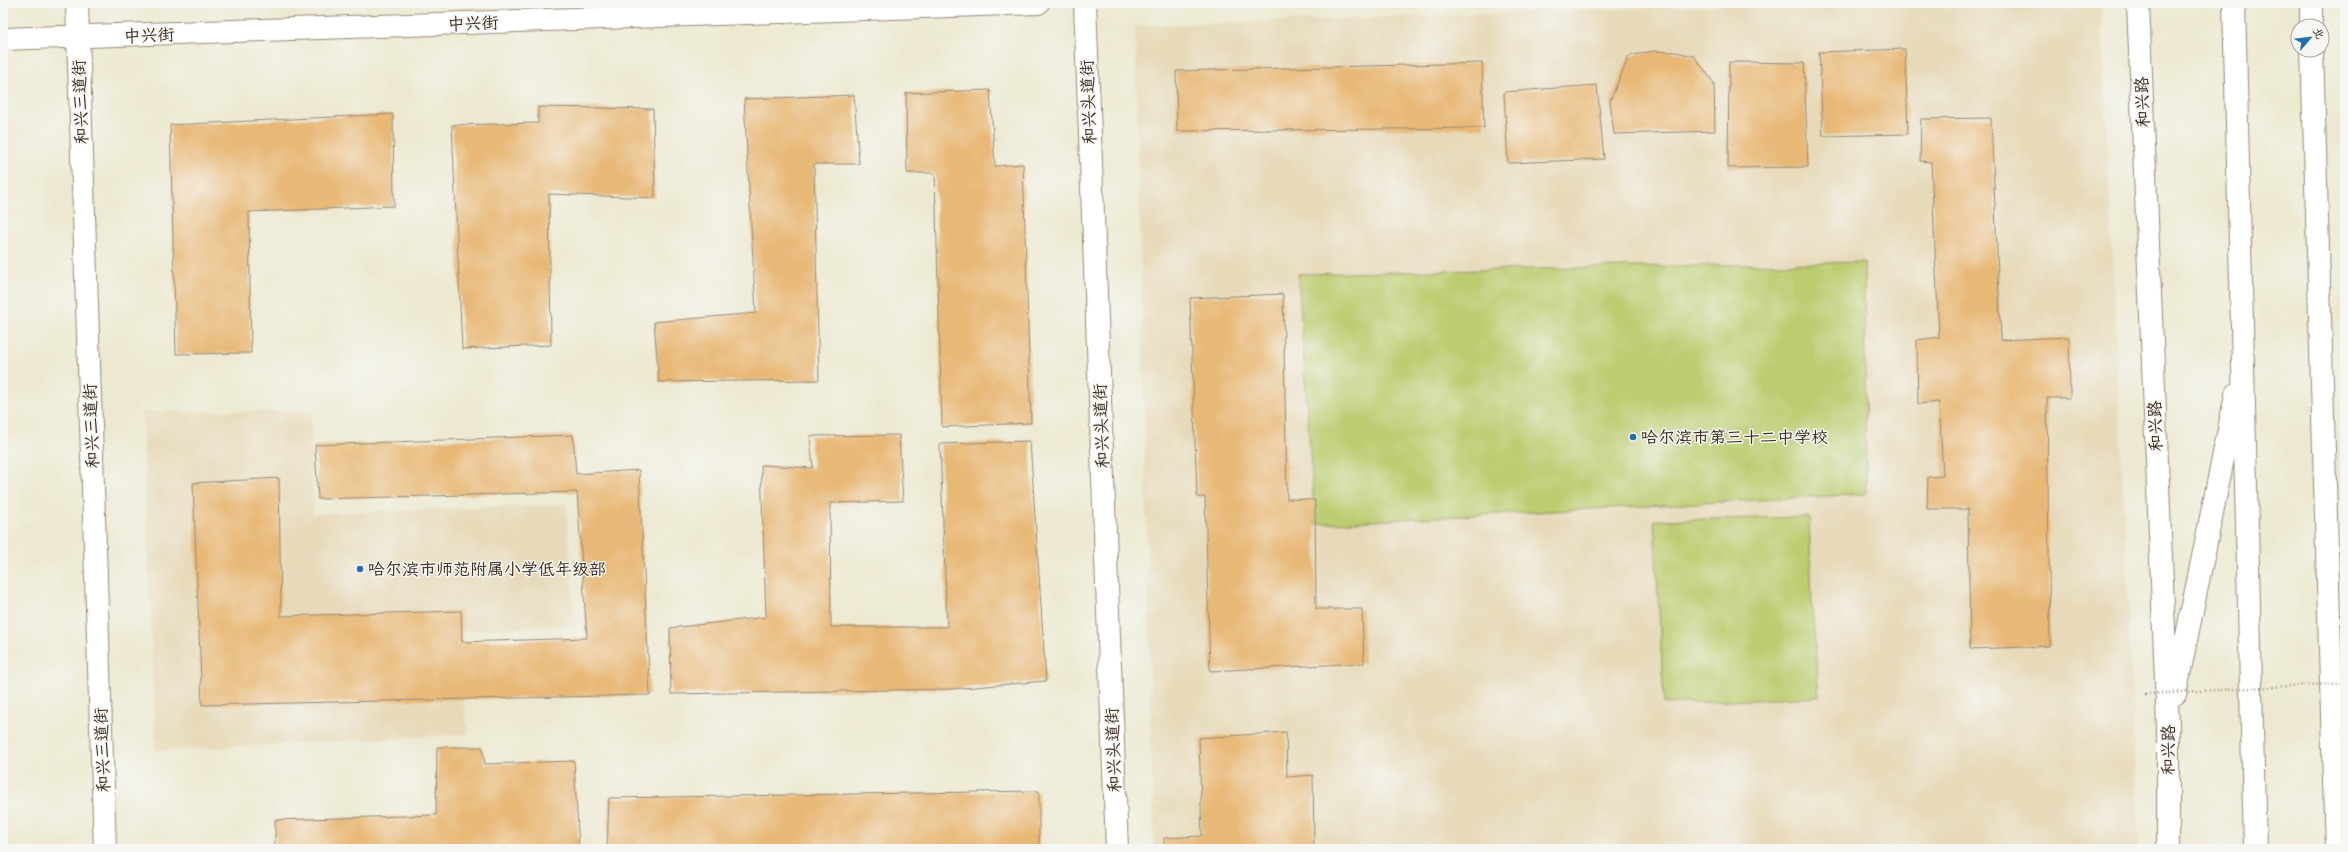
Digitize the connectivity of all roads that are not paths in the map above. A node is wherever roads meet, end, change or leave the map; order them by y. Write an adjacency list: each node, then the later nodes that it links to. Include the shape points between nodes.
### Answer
1 (77, 3): 8 (main road, 和兴三道街)
2 (1038, 3): 8 (main road, 中兴街)
3 (1085, 3): 14 (main road, 和兴头道街)
4 (2138, 3): 12 (main road, 和兴路)
5 (2234, 3): 11 (main road)
6 (2311, 3): 7 (main road)
7 (2311, 18)
8 (78, 37): 9 (main road, 中兴街); 13 (main road, 和兴三道街)
9 (3, 39)
10 (2312, 58): 17 (main road)
11 (2244, 356): 12 (main road); 16 (main road)
12 (2168, 727): 15 (main road, 和兴路)
13 (105, 849)
14 (1117, 849)
15 (2168, 849)
16 (2255, 849)
17 (2336, 849)

